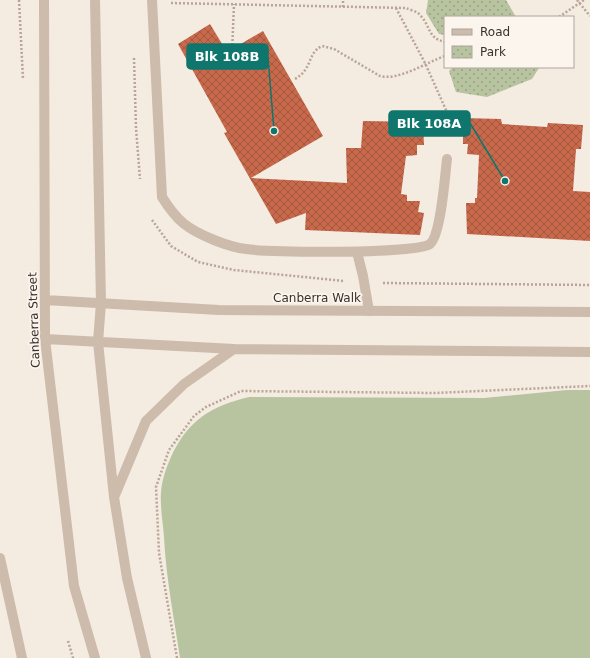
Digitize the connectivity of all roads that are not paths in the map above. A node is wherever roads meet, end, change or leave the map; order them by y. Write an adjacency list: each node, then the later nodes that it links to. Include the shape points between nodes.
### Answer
1 (44, 0): 6 (street, Canberra Street)
2 (95, 0): 7 (street)
3 (152, 1): 5 (street, via 162,197 174,217 193,231 215,241 246,249)
4 (447, 159): 5 (street, via 437,230 430,244 418,249)
5 (357, 252): 8 (street)
6 (45, 300): 7 (street, Canberra Walk); 10 (street, Canberra Street)
7 (101, 303): 8 (street, Canberra Walk, via 218,310); 11 (street)
8 (369, 311): 9 (street, Canberra Walk)
9 (590, 312)
10 (45, 339): 11 (street); 17 (street, Canberra Street, via 74,586)
11 (98, 342): 12 (street); 14 (street)
12 (234, 349): 13 (street); 14 (street, via 184,384 146,422)
13 (590, 352)
14 (114, 497): 18 (street, via 127,578)
15 (0, 558): 16 (street)
16 (22, 658)
17 (94, 658)
18 (146, 658)

